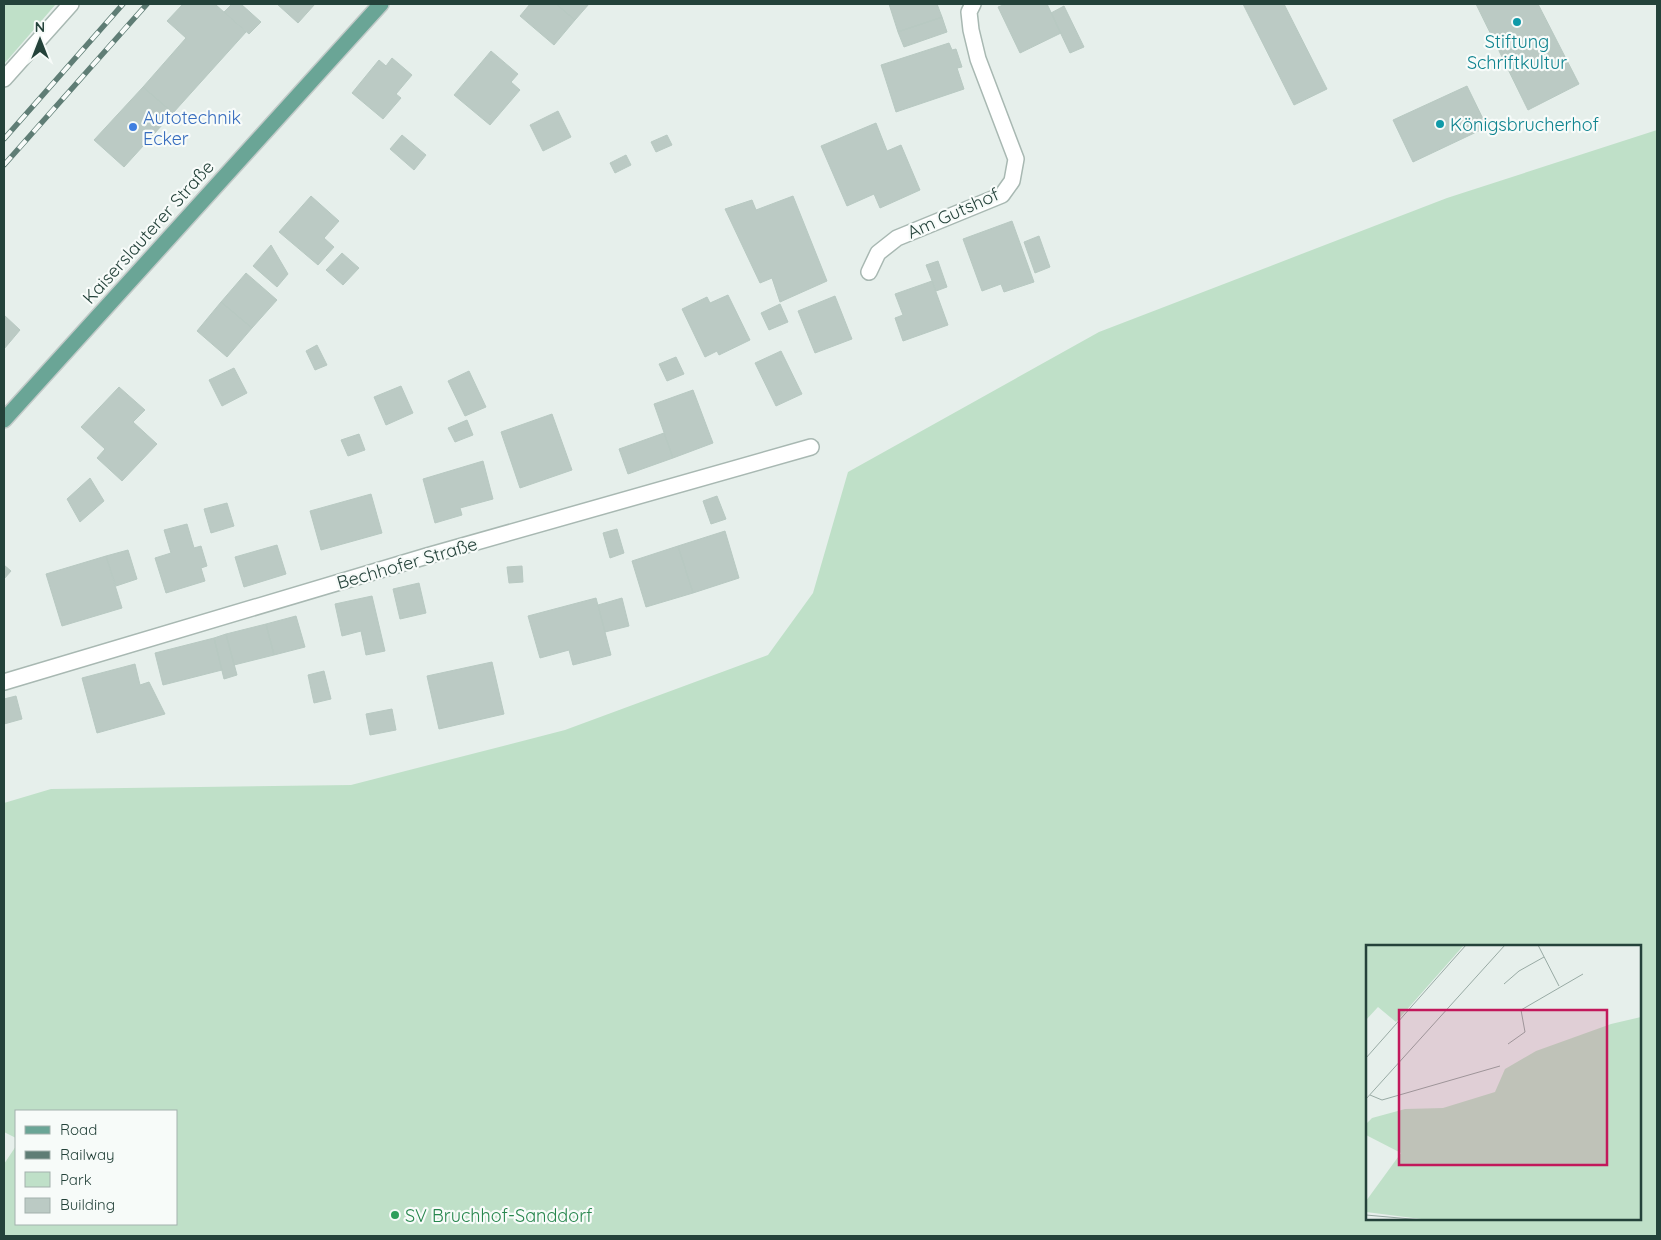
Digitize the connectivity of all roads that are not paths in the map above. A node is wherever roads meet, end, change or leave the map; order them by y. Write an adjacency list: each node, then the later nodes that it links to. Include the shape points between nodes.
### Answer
1 (71, 4): 4 (street)
2 (381, 4): 6 (main road, Kaiserslauterer Straße)
3 (973, 4): 5 (street, Am Gutshof, via 969,12 978,59 1016,159 1012,181 1002,195 897,238 878,252)
4 (4, 79)
5 (870, 272)
6 (4, 420)
7 (811, 447): 8 (street, Bechhofer Straße, via 427,556)
8 (4, 682)

